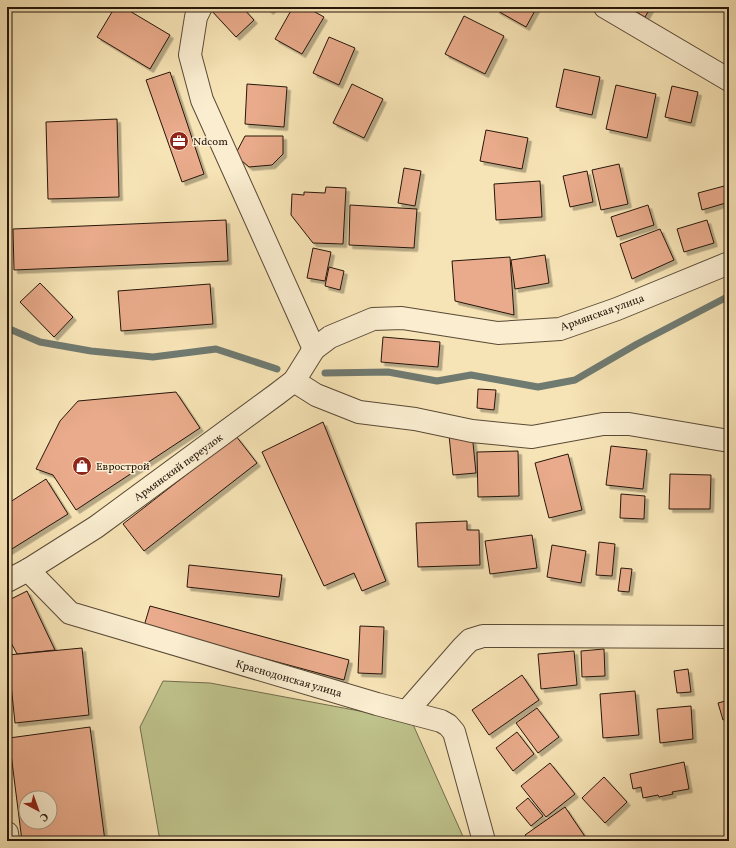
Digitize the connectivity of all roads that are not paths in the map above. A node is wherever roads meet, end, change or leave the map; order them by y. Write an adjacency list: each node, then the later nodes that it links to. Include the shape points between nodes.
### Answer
1 (201, 7): 5 (street, via 196,17 190,55 202,100)
2 (605, 7): 3 (street)
3 (729, 80)
4 (729, 263): 5 (street, Армянская улица, via 617,309 560,329 498,333 402,318 373,319)
5 (322, 343): 6 (street, Армянский переулок)
6 (294, 381): 7 (street, via 316,395 360,412 472,431 532,437 603,424 628,424); 8 (street, Армянский переулок, via 96,527)
7 (729, 441)
8 (28, 570): 9 (street, Армянский переулок); 11 (street, Краснодонская улица, via 70,613)
9 (7, 581)
10 (729, 637): 11 (street, via 483,636 470,640)
11 (407, 711): 14 (street, Краснодонская улица, via 441,721 454,732)
12 (7, 832): 13 (street)
13 (8, 841)
14 (484, 841)

